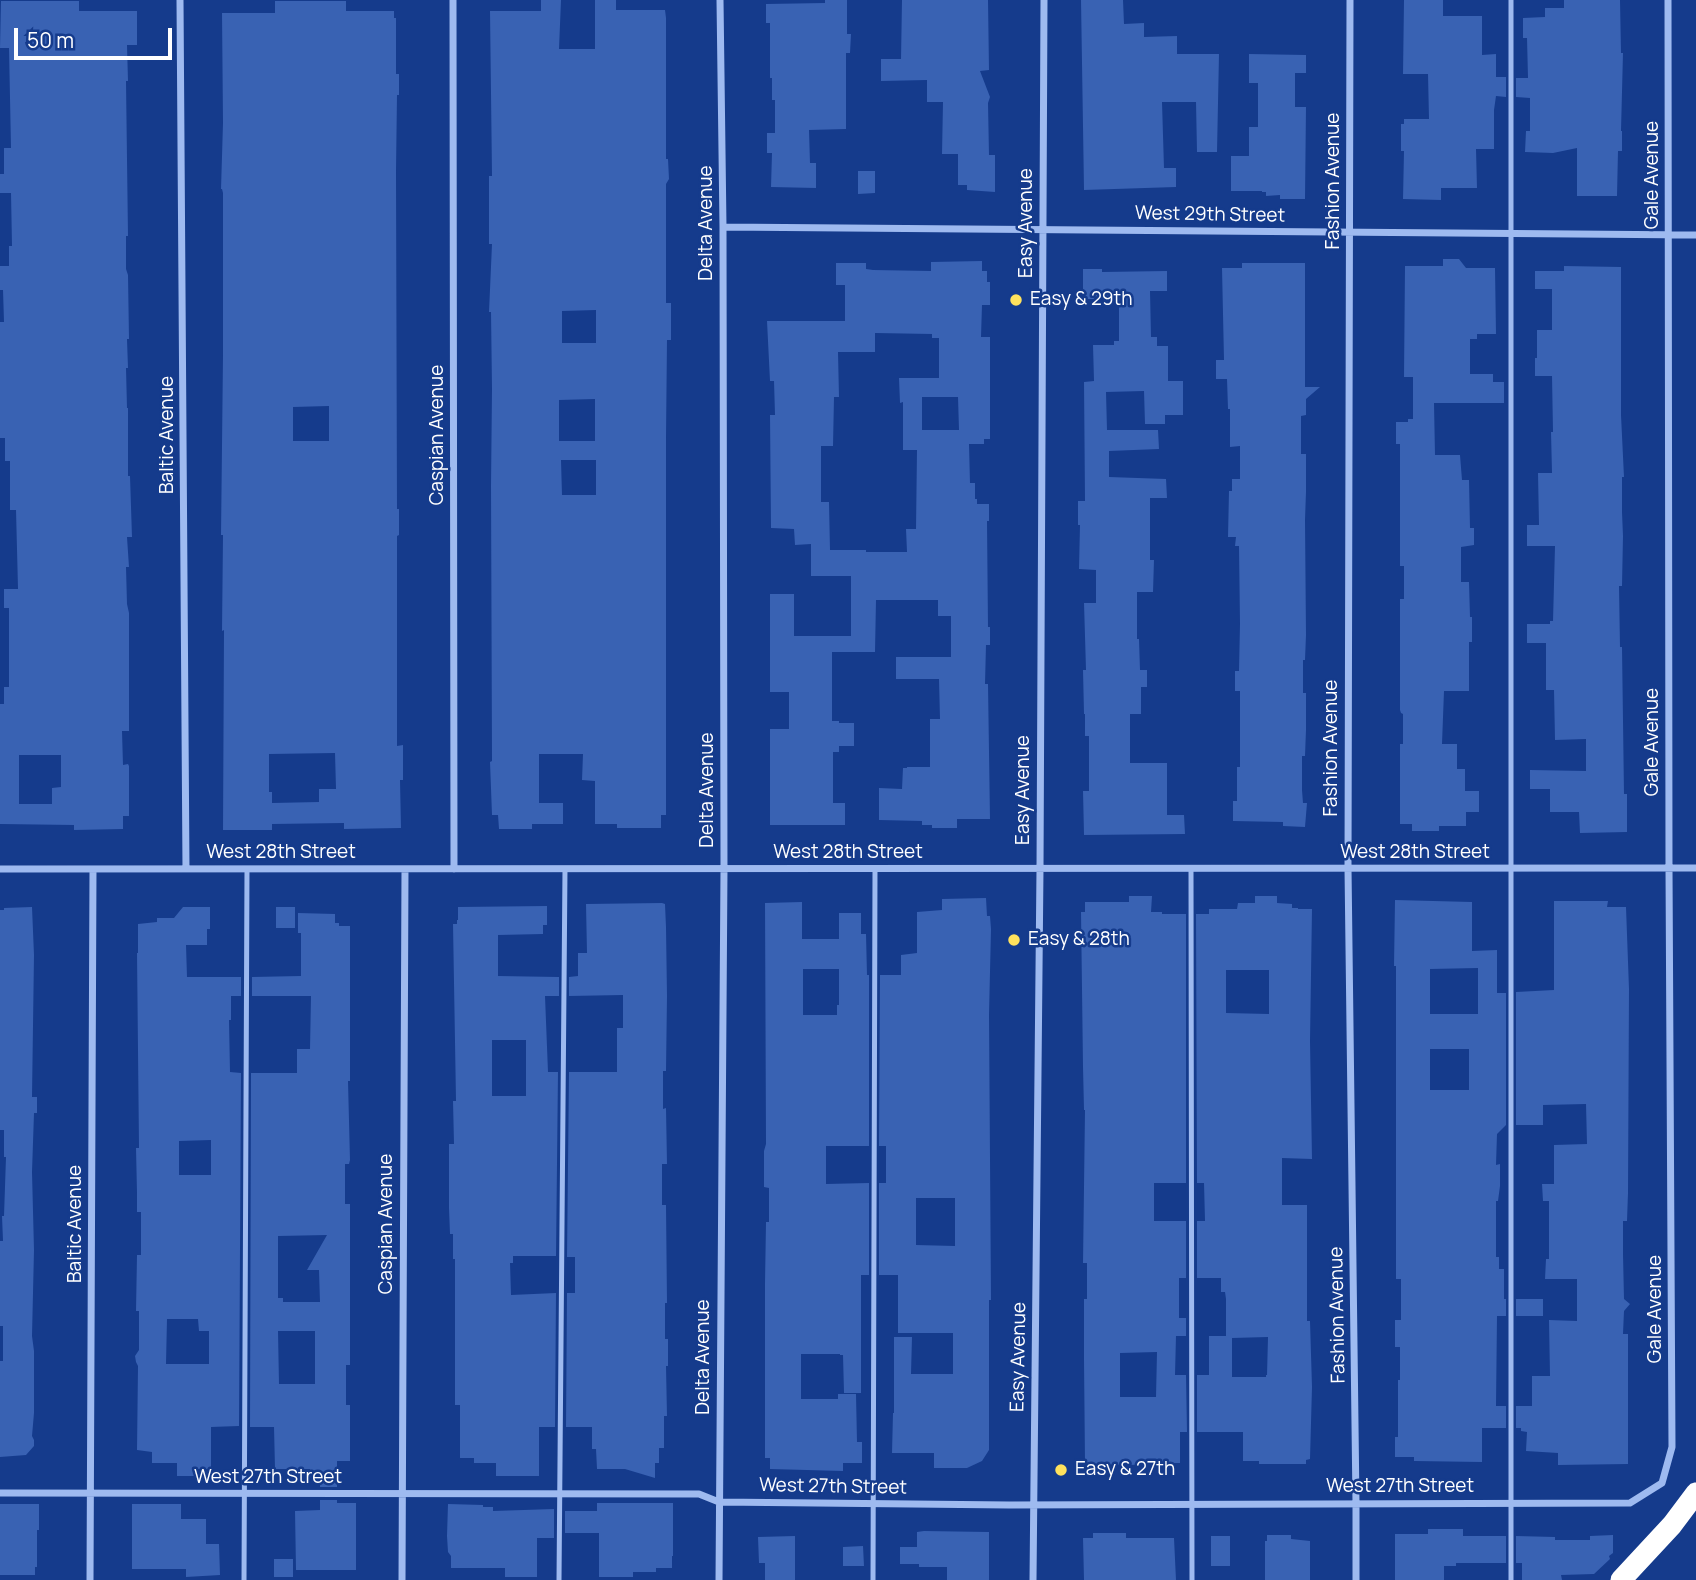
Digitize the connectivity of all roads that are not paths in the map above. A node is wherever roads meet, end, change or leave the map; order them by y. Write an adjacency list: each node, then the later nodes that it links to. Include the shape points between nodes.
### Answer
1 (180, 0): 20 (street, Baltic Avenue)
2 (453, 0): 23 (street, Caspian Avenue)
3 (720, 0): 8 (street, Delta Avenue)
4 (1044, 0): 9 (street, Easy Avenue)
5 (1350, 0): 10 (street, Fashion Avenue)
6 (1511, 0): 11 (lane)
7 (1668, 0): 12 (street, Gale Avenue)
8 (723, 227): 9 (street, West 29th Street); 25 (street, Delta Avenue)
9 (1043, 229): 10 (street, West 29th Street); 27 (street, Easy Avenue)
10 (1349, 232): 11 (street, West 29th Street); 14 (street, Fashion Avenue)
11 (1511, 233): 12 (street, West 29th Street); 15 (lane)
12 (1669, 234): 13 (street, West 29th Street); 16 (street, Gale Avenue)
13 (1696, 234)
14 (1348, 868): 15 (street, West 28th Street); 28 (street, West 28th Street); 38 (street, Fashion Avenue)
15 (1511, 868): 16 (street, West 28th Street); 37 (lane)
16 (1669, 868): 17 (street, West 28th Street); 29 (street, Gale Avenue, via 1672,1447)
17 (1696, 868)
18 (0, 869): 19 (street, West 28th Street)
19 (93, 869): 20 (street, West 28th Street); 31 (street, Baltic Avenue)
20 (186, 869): 21 (street, West 28th Street)
21 (247, 869): 22 (street, West 28th Street); 32 (lane)
22 (405, 869): 23 (street, West 28th Street); 35 (street, Caspian Avenue)
23 (454, 869): 24 (street, West 28th Street)
24 (565, 869): 25 (street, West 28th Street); 33 (lane)
25 (724, 869): 26 (street, West 28th Street); 36 (street, Delta Avenue)
26 (875, 869): 27 (street, West 28th Street); 39 (lane)
27 (1040, 869): 28 (street, West 28th Street); 41 (street, Easy Avenue)
28 (1191, 869): 40 (lane)
29 (1662, 1483): 37 (street, West 27th Street, via 1630,1503)
30 (0, 1493): 31 (street, West 27th Street)
31 (91, 1493): 32 (street, West 27th Street); 42 (street, Baltic Avenue)
32 (244, 1493): 35 (street, West 27th Street); 43 (lane)
33 (560, 1493): 35 (street, West 27th Street); 36 (street, West 27th Street, via 699,1494); 45 (lane)
34 (1696, 1493): 52 (highway)
35 (401, 1494): 44 (street, Caspian Avenue)
36 (719, 1502): 39 (street, West 27th Street); 46 (street, Delta Avenue)
37 (1511, 1502): 38 (street, West 27th Street); 51 (lane)
38 (1356, 1503): 40 (street, West 27th Street); 50 (street, Fashion Avenue)
39 (874, 1504): 41 (street, West 27th Street); 47 (lane)
40 (1192, 1504): 41 (street, West 27th Street); 49 (lane)
41 (1033, 1505): 48 (street, Easy Avenue)
42 (90, 1580)
43 (244, 1580)
44 (401, 1580)
45 (559, 1580)
46 (719, 1580)
47 (873, 1580)
48 (1033, 1580)
49 (1192, 1580)
50 (1356, 1580)
51 (1511, 1580)
52 (1620, 1580)

